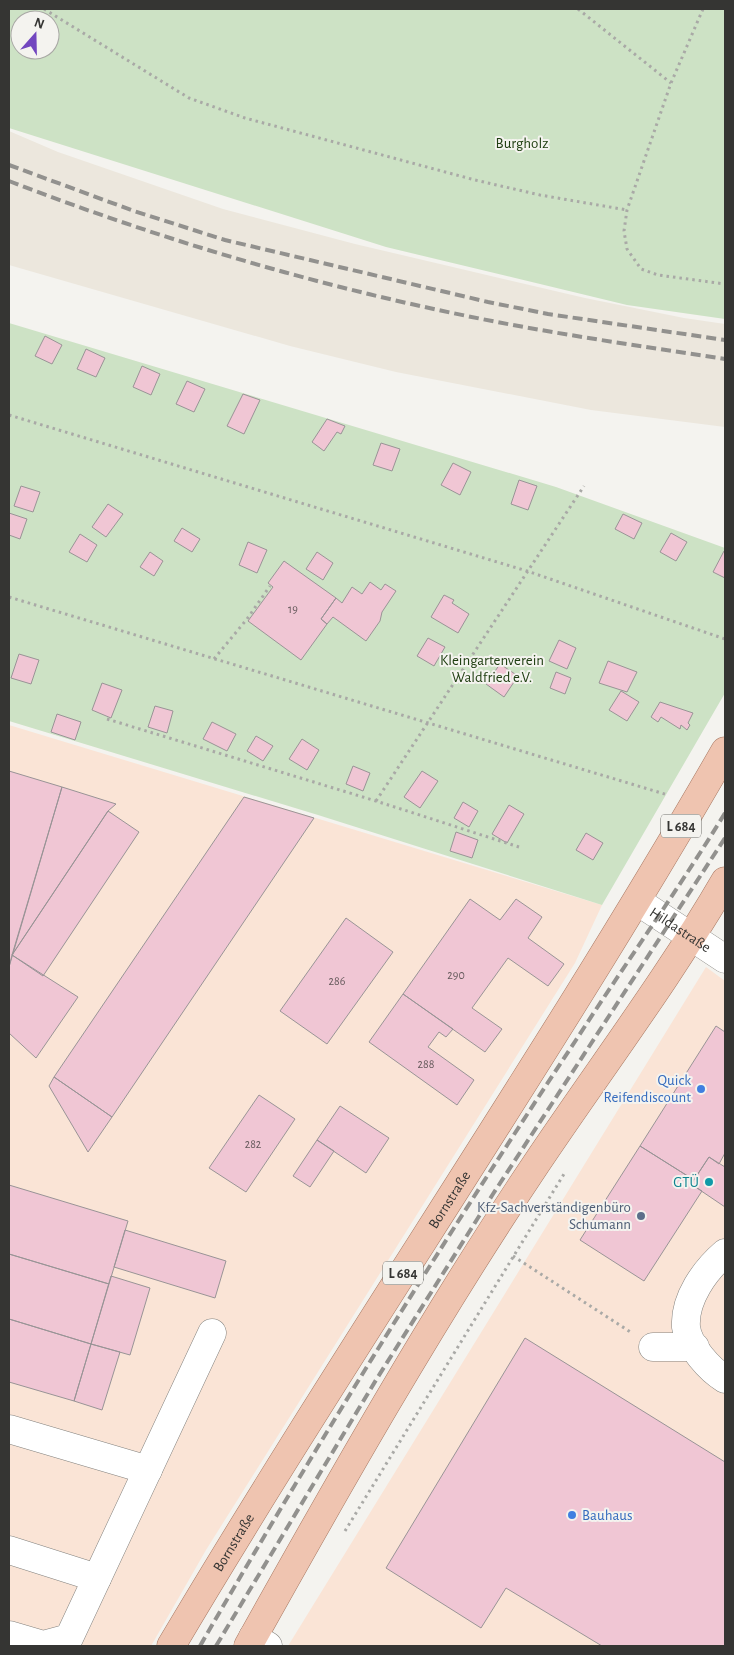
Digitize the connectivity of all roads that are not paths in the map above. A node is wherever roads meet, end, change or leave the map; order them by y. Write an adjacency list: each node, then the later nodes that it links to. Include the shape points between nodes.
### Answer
1 (725, 751): 3 (main road, Bornstraße / L 684)
2 (725, 882): 4 (main road)
3 (637, 901): 4 (street, Hildastraße); 17 (main road, Bornstraße / L 684)
4 (692, 938): 5 (street, Hildastraße); 16 (main road, via 535,1165 462,1280 327,1507)
5 (725, 959)
6 (725, 1253): 9 (street, via 697,1285 689,1308 686,1328)
7 (212, 1334): 12 (street)
8 (653, 1347): 9 (street)
9 (694, 1347): 10 (street)
10 (725, 1380)
11 (9, 1429): 12 (street)
12 (148, 1470): 14 (street)
13 (9, 1550): 14 (street)
14 (97, 1578): 15 (street, via 69,1638 43,1645)
15 (9, 1635)
16 (256, 1643)
17 (171, 1646)

